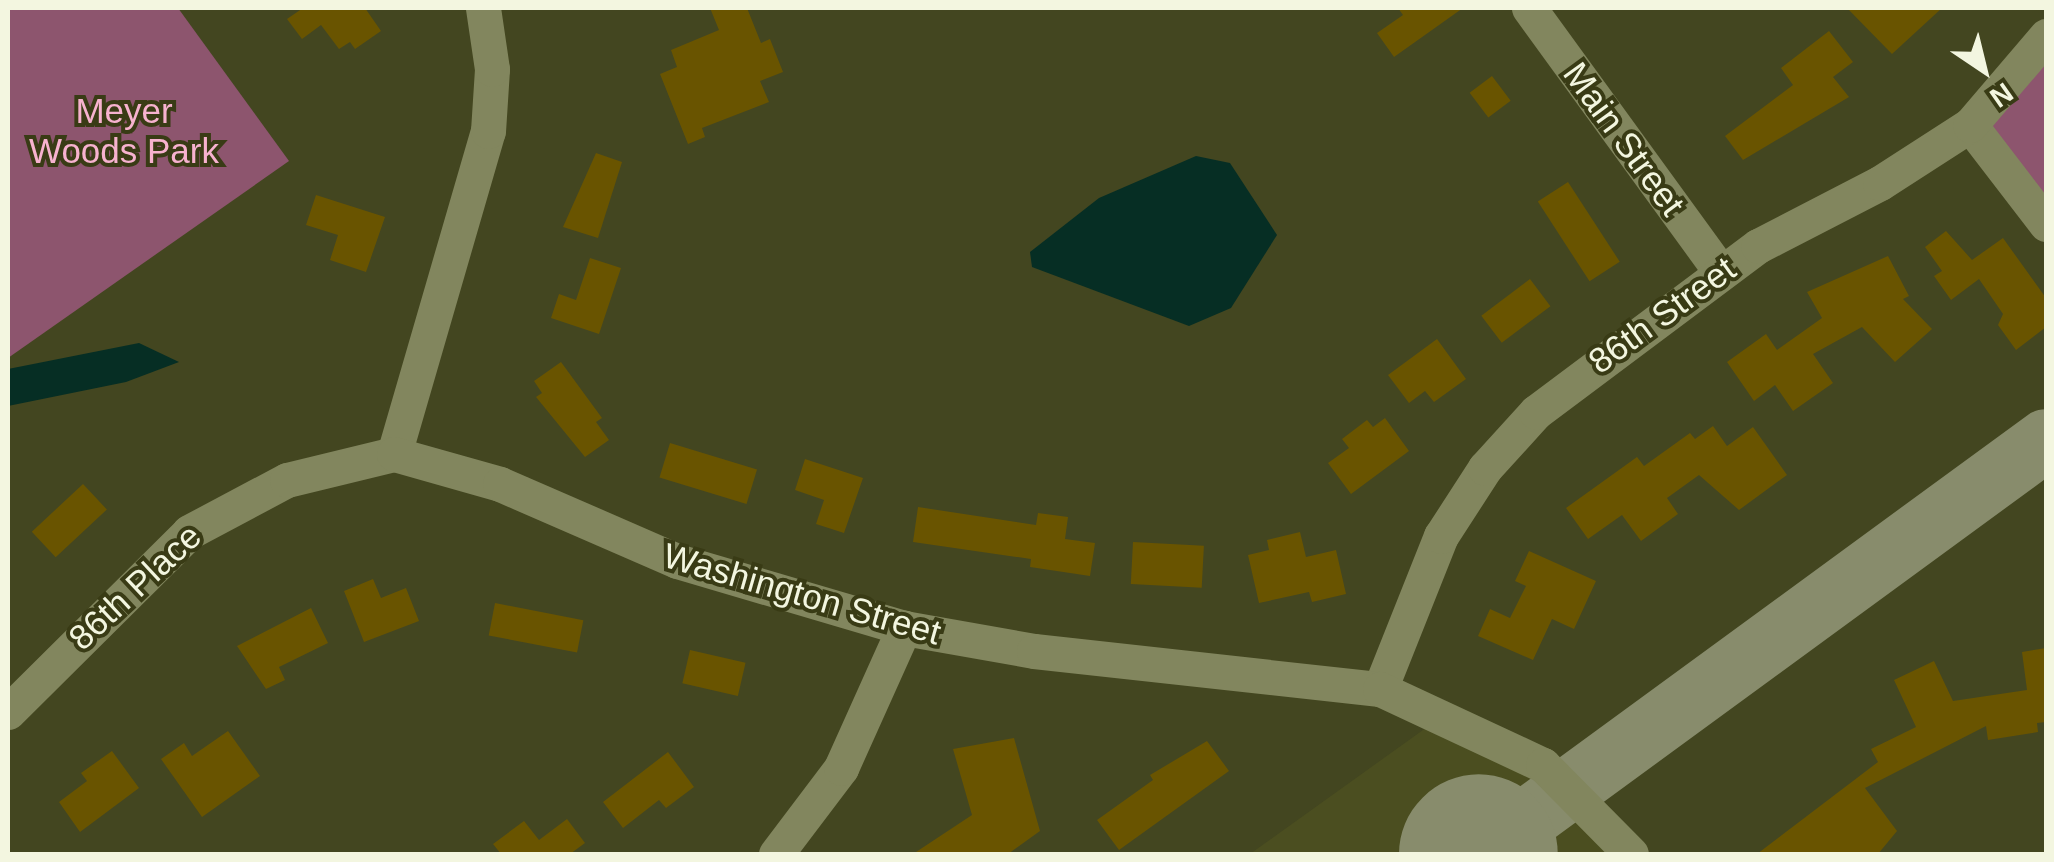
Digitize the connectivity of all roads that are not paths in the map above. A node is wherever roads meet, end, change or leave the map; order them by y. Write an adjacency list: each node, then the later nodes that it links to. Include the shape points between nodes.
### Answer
1 (483, 8): 7 (street, via 492,69 488,131)
2 (1528, 8): 6 (street, Main Street)
3 (2046, 36): 4 (street, 86th Street)
4 (1970, 126): 5 (street); 6 (street, 86th Street)
5 (2046, 224)
6 (1720, 271): 9 (street, 86th Street, via 1586,369 1494,458 1434,551)
7 (394, 454): 8 (street, Washington Street, via 500,484 677,561); 10 (street, 86th Place, via 287,480 216,514 163,553)
8 (904, 628): 9 (street, Washington Street, via 1034,651); 11 (street, via 841,768)
9 (1380, 689): 12 (street, Washington Street, via 1542,765)
10 (8, 712)
11 (776, 854)
12 (1631, 854)

